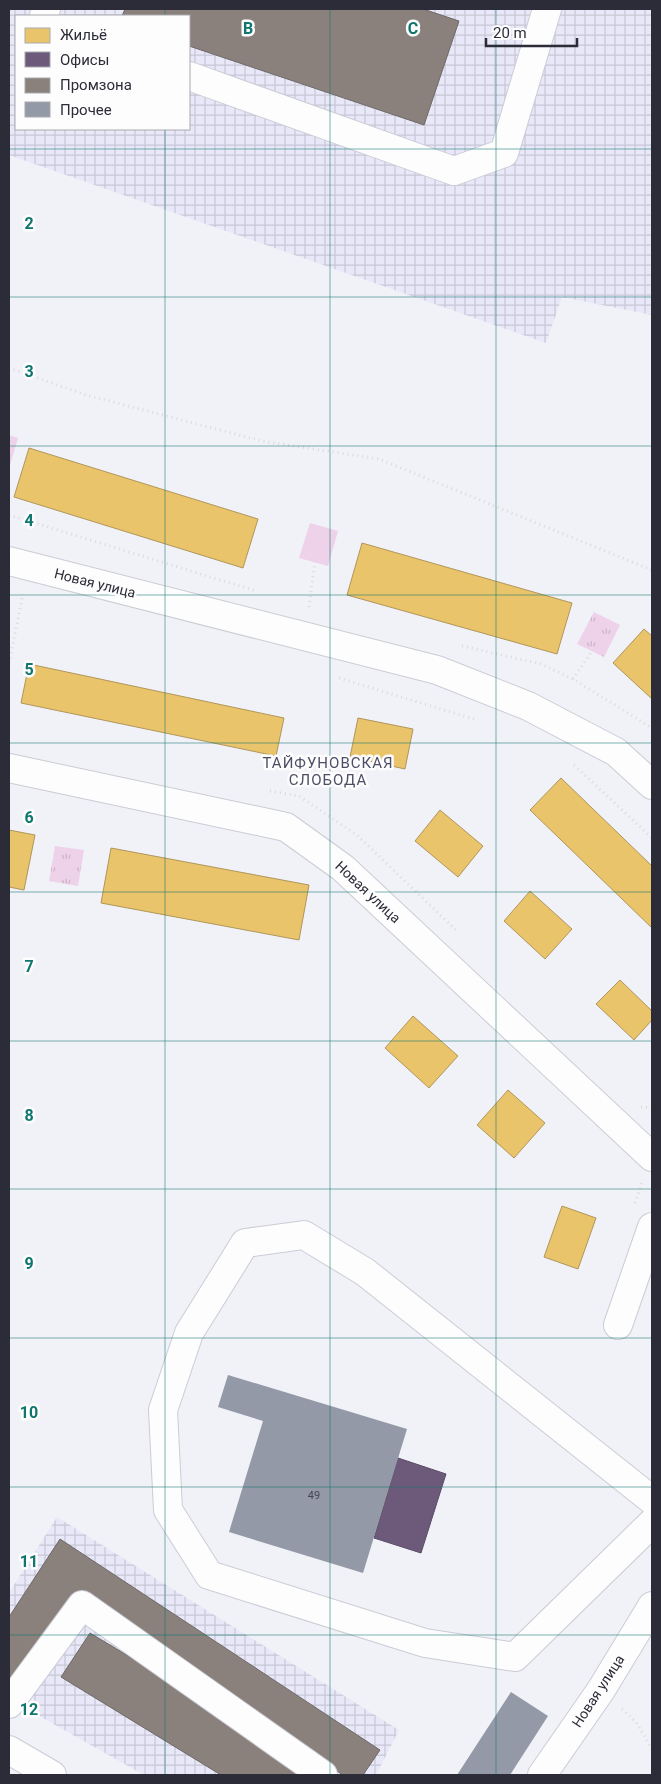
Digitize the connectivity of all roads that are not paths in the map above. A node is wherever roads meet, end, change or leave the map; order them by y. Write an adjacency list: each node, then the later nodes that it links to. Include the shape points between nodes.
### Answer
1 (548, 9): 2 (street, via 504,152 454,171)
2 (190, 76)
3 (9, 561): 5 (street, Новая улица, via 437,670 528,706 616,752)
4 (9, 768): 6 (street, Новая улица, via 286,826 343,868)
5 (652, 786)
6 (652, 1156)
7 (652, 1227): 8 (street)
8 (618, 1325)
9 (652, 1500): 10 (street, via 365,1272 304,1235 245,1243 189,1333 163,1410 168,1510 209,1575 425,1643 515,1657)
10 (652, 1523)
11 (652, 1606): 16 (street, Новая улица, via 601,1690)
12 (9, 1704): 15 (street, via 82,1605)
13 (9, 1750): 14 (street)
14 (52, 1775)
15 (323, 1775)
16 (542, 1775)

